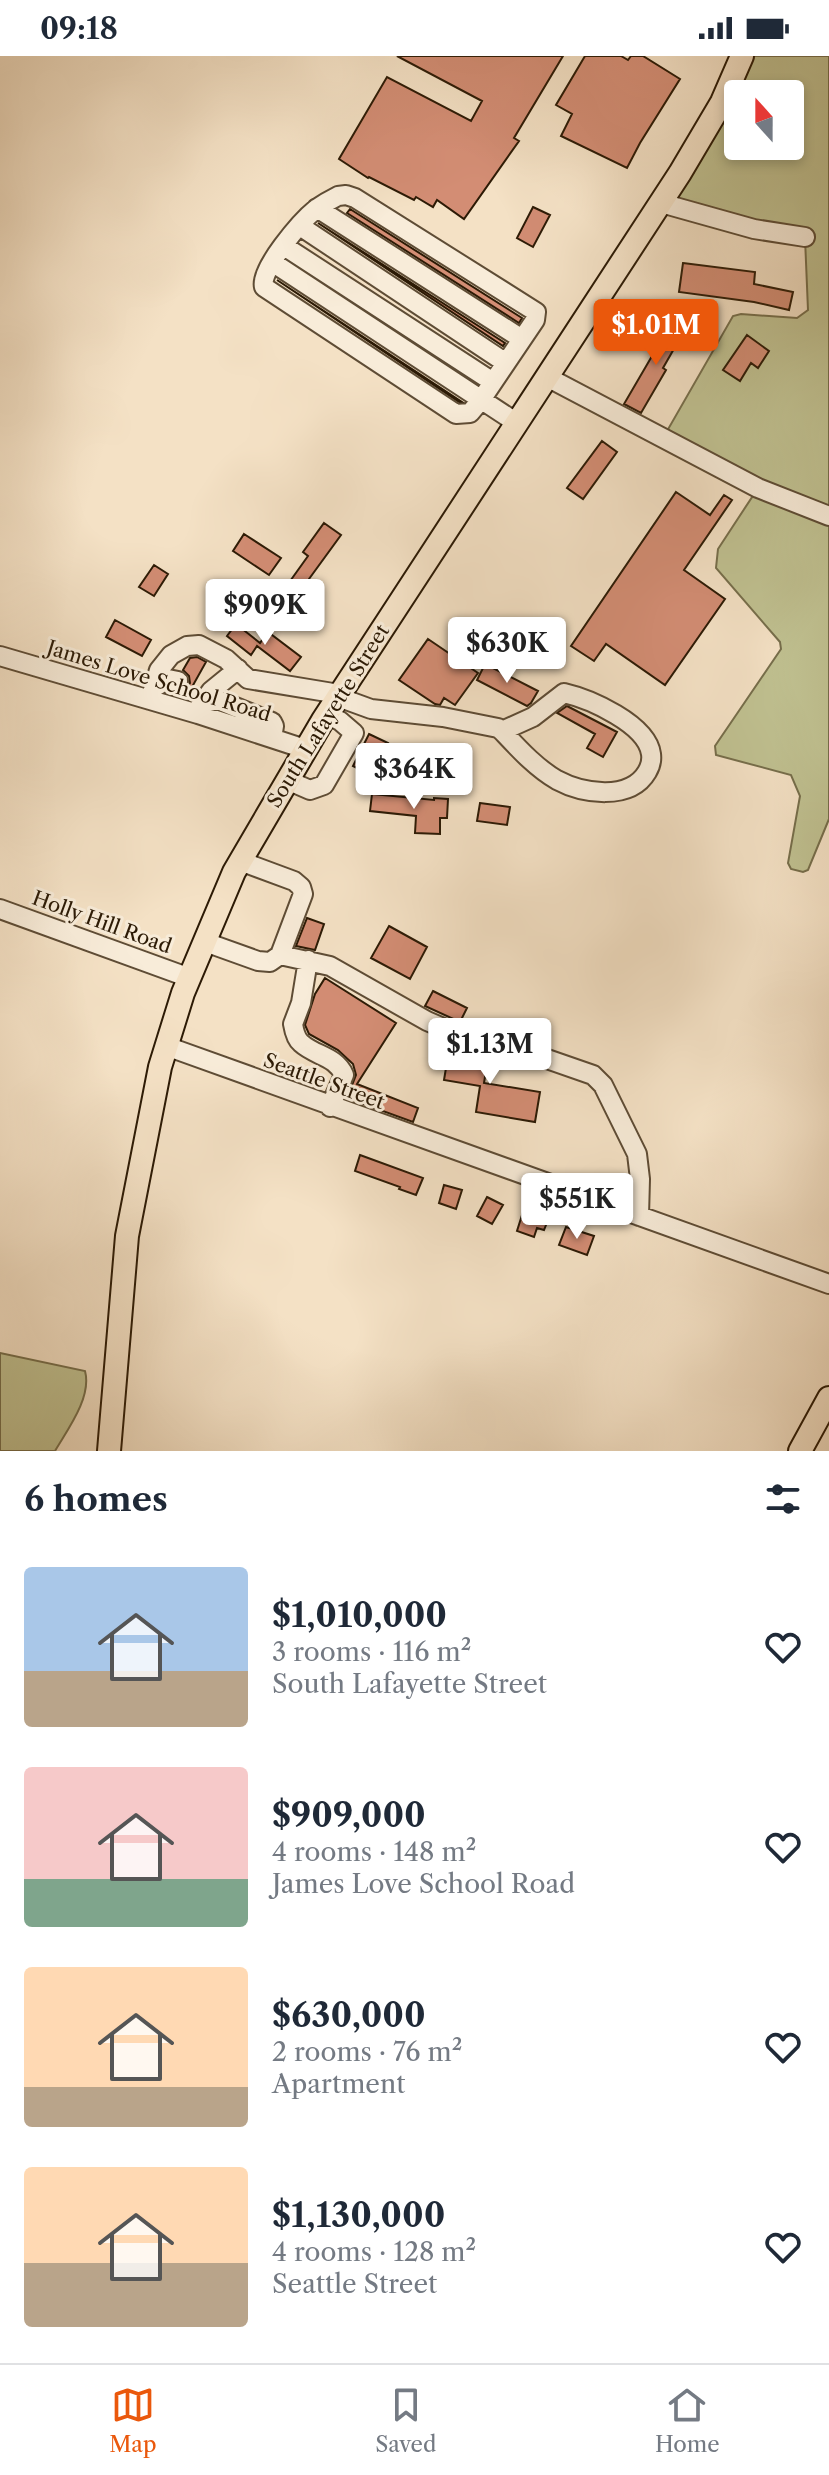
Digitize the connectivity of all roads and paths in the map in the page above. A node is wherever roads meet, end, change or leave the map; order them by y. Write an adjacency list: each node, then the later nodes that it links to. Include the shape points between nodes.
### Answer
1 (742, 56): 2 (main road, South Lafayette Street, via 722,102)
2 (661, 203): 5 (street); 10 (main road, South Lafayette Street)
3 (317, 208): 4 (street); 8 (street); 8 (street, via 338,196 350,196 533,309 535,320)
4 (300, 226): 6 (street); 9 (street)
5 (805, 237)
6 (284, 246): 7 (street); 11 (street)
7 (272, 262): 12 (street); 12 (street, via 262,283 267,291 456,414 470,413)
8 (522, 339): 9 (street)
9 (506, 363): 11 (street)
10 (547, 377): 13 (main road, South Lafayette Street); 14 (street, via 758,488)
11 (493, 382): 12 (street)
12 (481, 400): 13 (street)
13 (517, 423): 19 (main road, South Lafayette Street)
14 (829, 516)
15 (0, 656): 17 (street, James Love School Road)
16 (238, 669): 17 (street, via 199,645 187,646 159,670); 18 (street); 19 (street, via 248,679)
17 (153, 693): 18 (street, James Love School Road); 18 (street, via 168,679)
18 (192, 697): 21 (street, James Love School Road)
19 (334, 702): 20 (street); 21 (main road, South Lafayette Street); 22 (street, via 340,721 354,733 324,785 310,790)
20 (502, 731): 20 (street, via 558,780 589,790 632,789 650,764 651,753 638,730 587,699 564,693 533,717)
21 (305, 749): 22 (main road, South Lafayette Street)
22 (287, 780): 23 (main road, South Lafayette Street)
23 (240, 861): 25 (main road, South Lafayette Street); 26 (street, via 301,887)
24 (0, 909): 28 (street, Holly Hill Road)
25 (205, 942): 26 (street, via 258,961 270,962); 28 (main road, South Lafayette Street)
26 (280, 955): 27 (street)
27 (308, 960): 30 (street, via 293,1024 300,1043 341,1068 344,1075); 31 (street, via 330,966 457,1034 501,1043 593,1075 637,1154)
28 (190, 978): 29 (main road, South Lafayette Street)
29 (166, 1046): 30 (street, Seattle Street); 34 (main road, South Lafayette Street, via 127,1236)
30 (330, 1107): 31 (street, Seattle Street)
31 (639, 1216): 32 (street, Seattle Street)
32 (829, 1284)
33 (829, 1398): 35 (main road)
34 (109, 1451)
35 (800, 1451)

